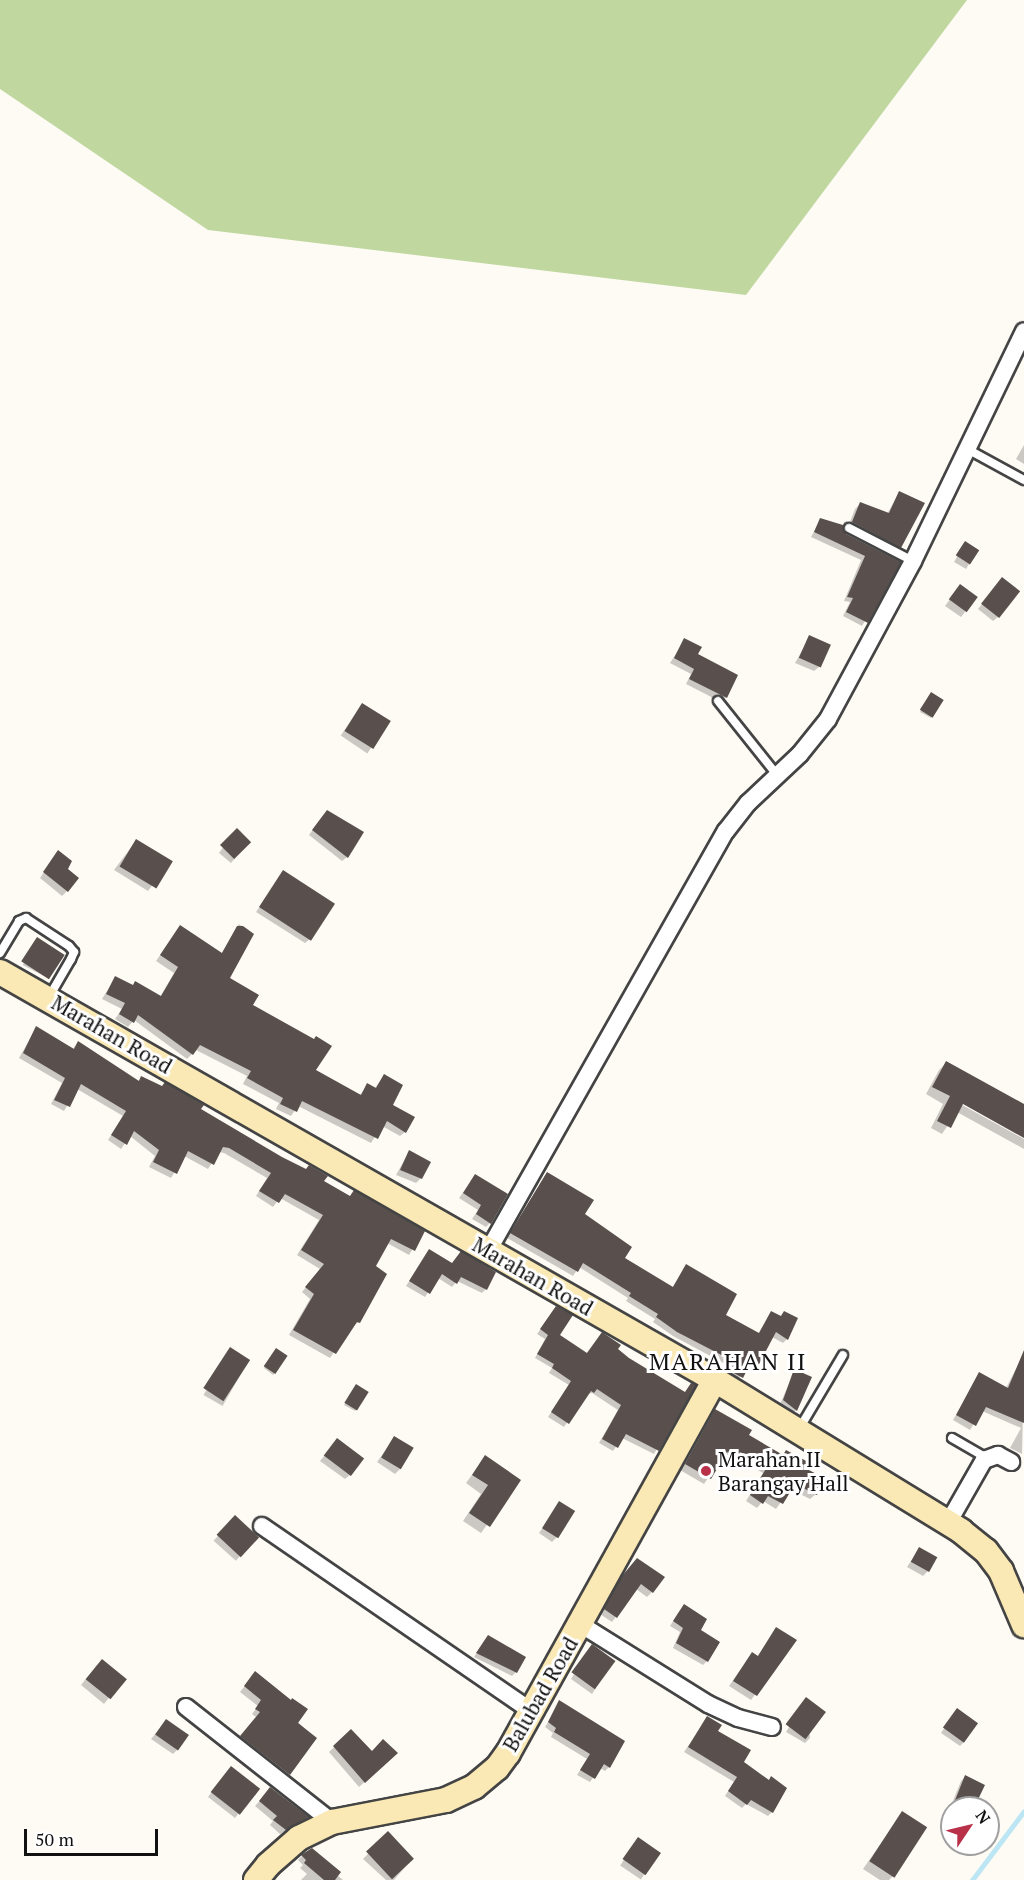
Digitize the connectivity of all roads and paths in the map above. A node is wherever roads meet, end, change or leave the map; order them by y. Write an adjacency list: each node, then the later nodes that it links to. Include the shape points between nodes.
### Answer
1 (1024, 331): 2 (street)
2 (967, 449): 3 (lane); 5 (street)
3 (1024, 480)
4 (849, 528): 5 (lane)
5 (913, 561): 7 (street, via 828,719)
6 (718, 701): 7 (lane)
7 (777, 775): 11 (street, via 747,803 726,831)
8 (0, 953): 10 (lane, via 19,921 26,918 69,946 74,952)
9 (0, 972): 10 (main road, Marahan Road)
10 (49, 998): 11 (main road, Marahan Road)
11 (488, 1251): 13 (main road, Marahan Road)
12 (843, 1355): 14 (lane)
13 (715, 1380): 14 (main road, Marahan Road); 20 (main road, Balubad Road)
14 (798, 1431): 18 (main road, Marahan Road)
15 (952, 1438): 16 (lane)
16 (986, 1458): 17 (street, via 998,1455); 18 (street)
17 (1011, 1462)
18 (948, 1523): 21 (main road, Marahan Road, via 986,1551 1002,1571)
19 (262, 1526): 23 (street)
20 (580, 1624): 23 (main road, Balubad Road); 24 (street, via 708,1704)
21 (1024, 1625)
22 (186, 1707): 25 (street)
23 (531, 1712): 25 (main road, Balubad Road, via 497,1768 474,1787 446,1800)
24 (771, 1727)
25 (332, 1822): 26 (main road, Balubad Road, via 299,1838 268,1864)
26 (256, 1880)

